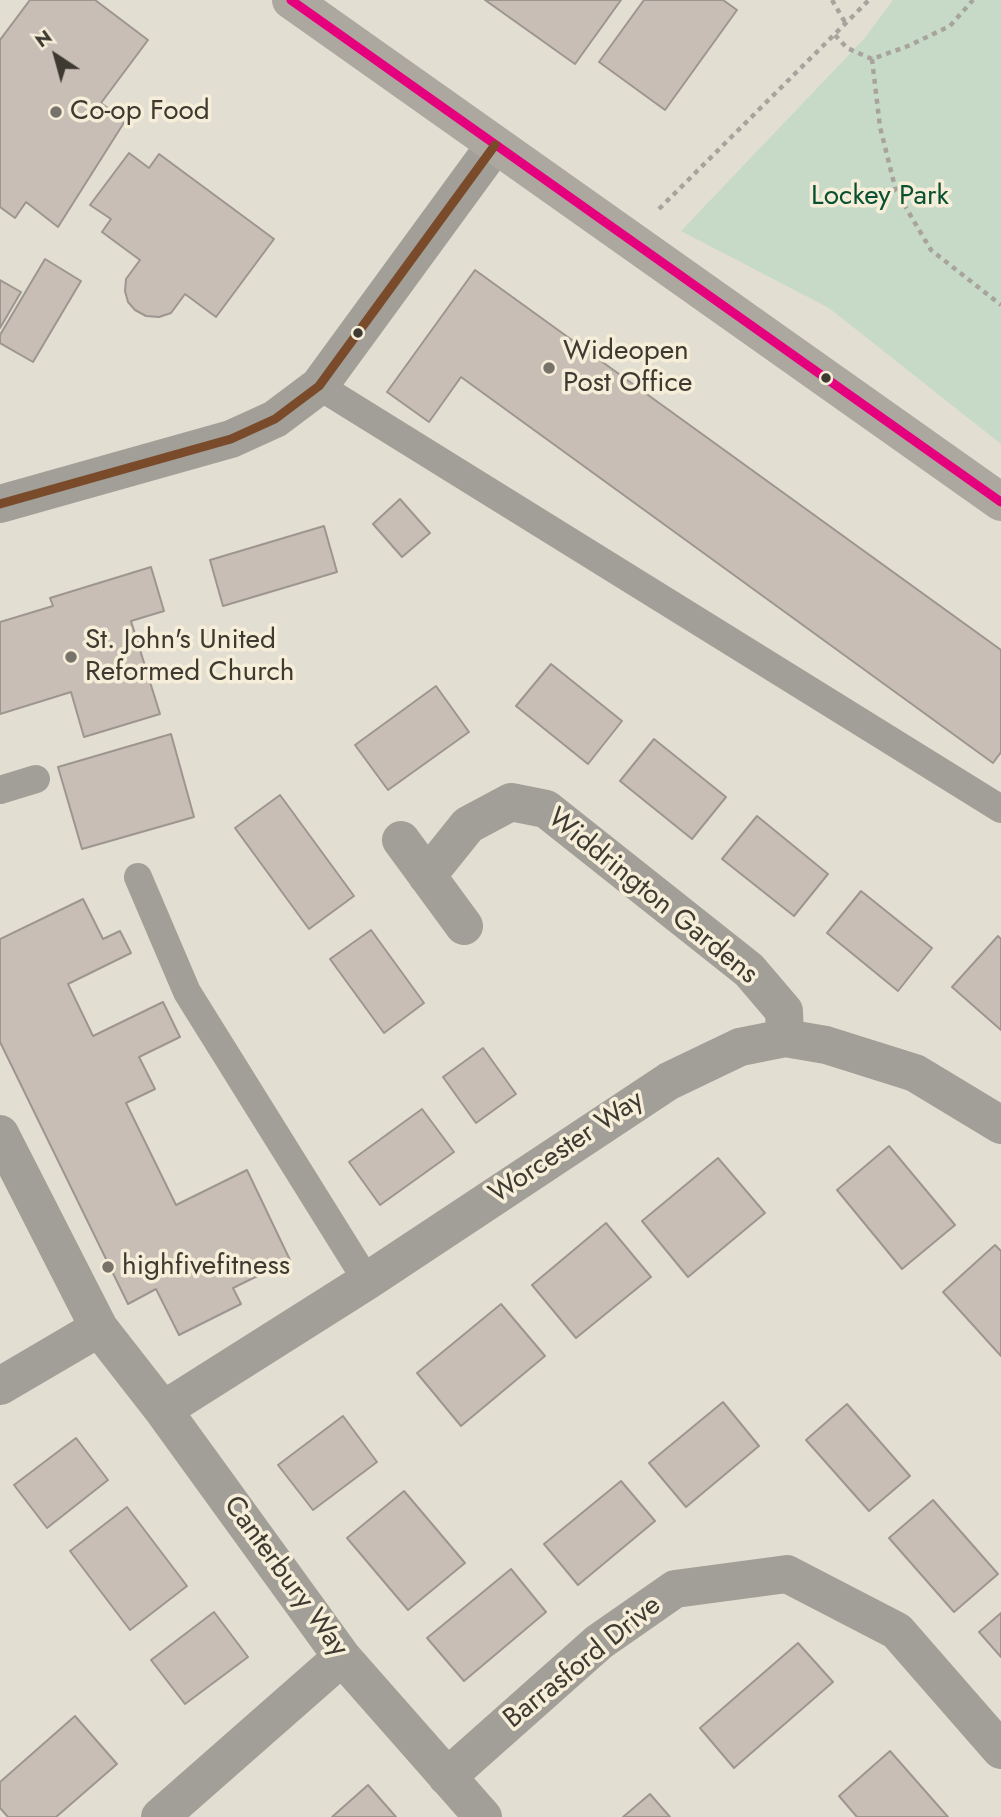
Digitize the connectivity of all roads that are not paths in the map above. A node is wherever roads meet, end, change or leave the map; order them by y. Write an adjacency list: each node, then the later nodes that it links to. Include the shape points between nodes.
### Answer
1 (291, 0): 2 (main road)
2 (495, 145): 3 (street); 4 (main road)
3 (319, 386): 5 (street, via 275,419 231,439); 8 (lane)
4 (1001, 502)
5 (0, 503)
6 (36, 779): 7 (lane)
7 (0, 790)
8 (1001, 809)
9 (401, 840): 10 (street)
10 (427, 876): 12 (street); 13 (street, Widdrington Gardens, via 468,825 511,802 546,809 750,970 784,1011)
11 (138, 877): 16 (lane, via 187,992)
12 (464, 926)
13 (785, 1038): 14 (street, Worcester Way, via 826,1045 915,1073); 16 (street, Worcester Way, via 740,1047 668,1081)
14 (1001, 1125)
15 (0, 1134): 17 (street, Canterbury Way)
16 (367, 1281): 19 (street, Worcester Way)
17 (99, 1328): 18 (street); 19 (street, Canterbury Way)
18 (0, 1386)
19 (163, 1410): 20 (street, Canterbury Way)
20 (342, 1657): 22 (street, Canterbury Way); 23 (street)
21 (1001, 1750): 22 (street, Barrasford Drive, via 897,1631 787,1574 675,1589 599,1642)
22 (447, 1777): 24 (street, Canterbury Way)
23 (160, 1817)
24 (483, 1817)

